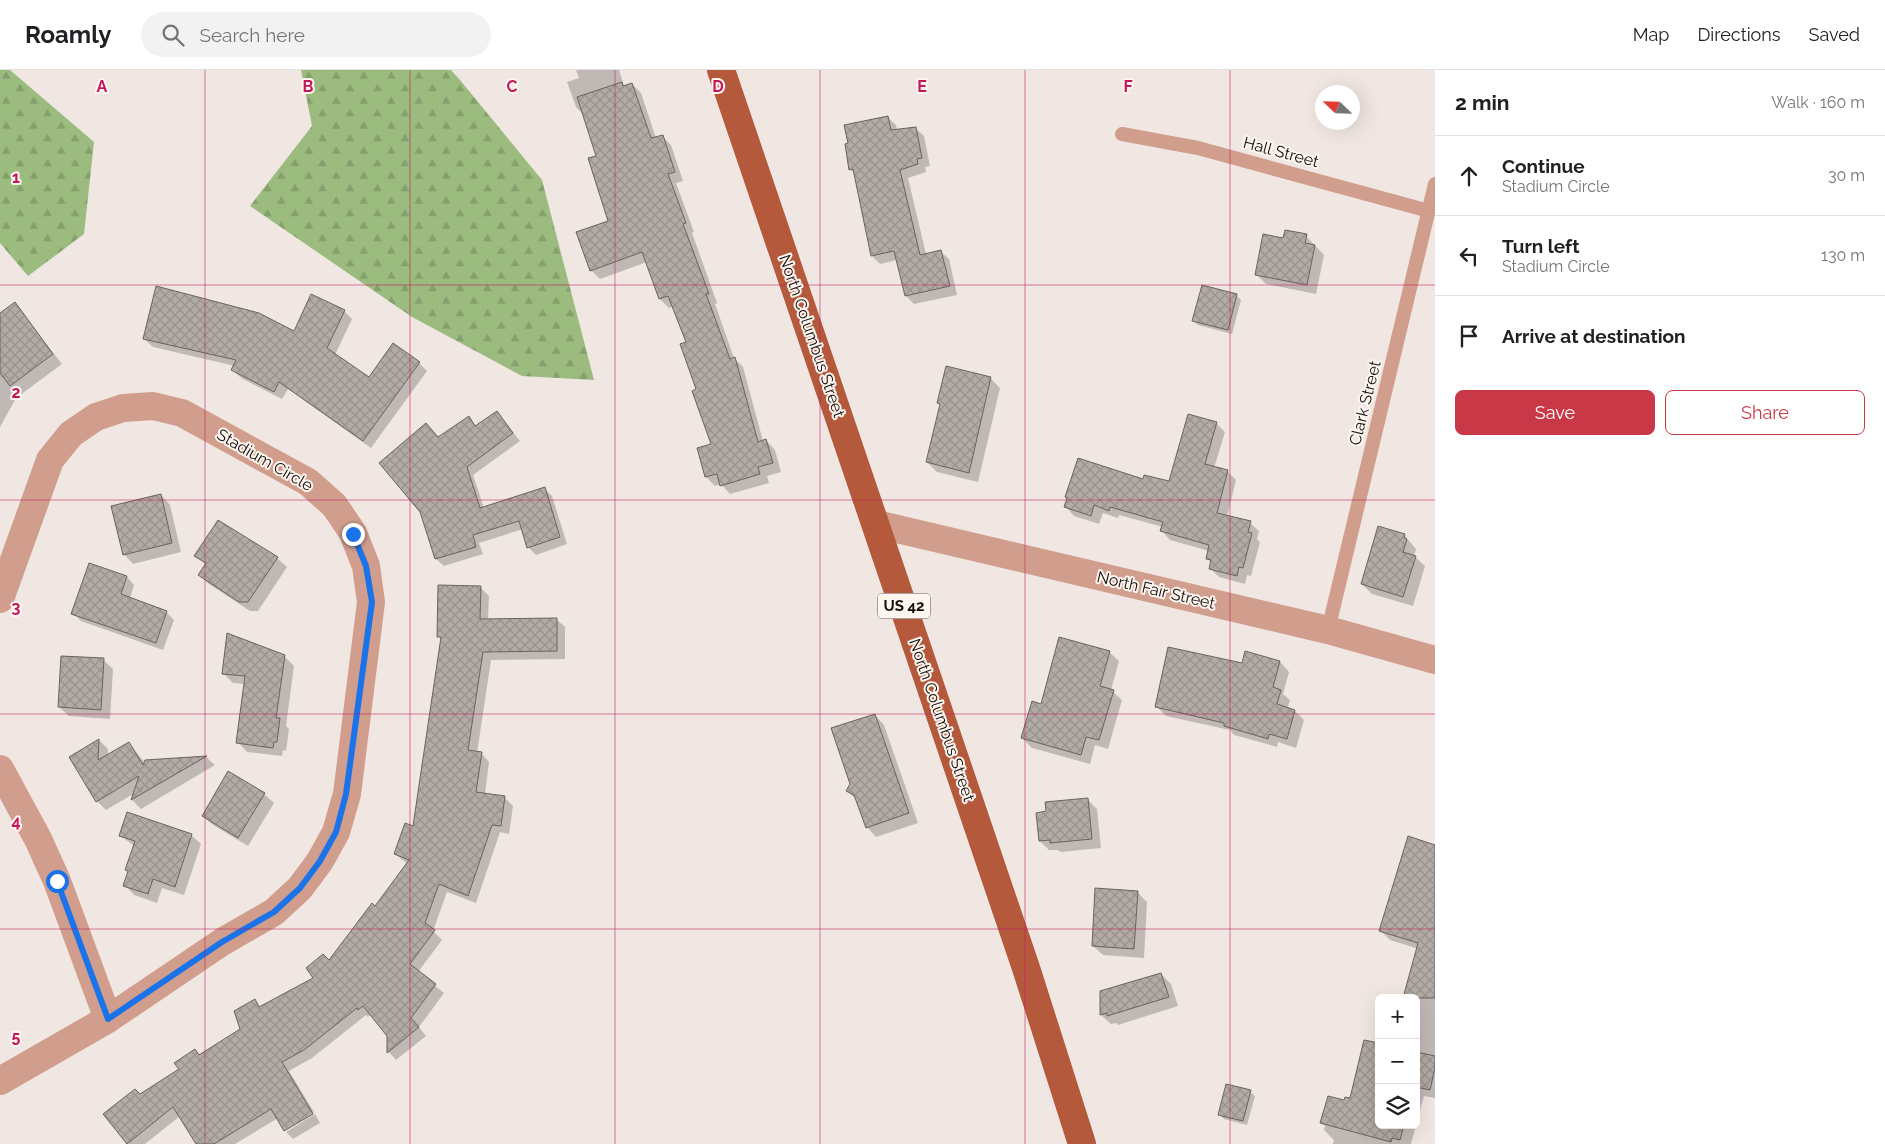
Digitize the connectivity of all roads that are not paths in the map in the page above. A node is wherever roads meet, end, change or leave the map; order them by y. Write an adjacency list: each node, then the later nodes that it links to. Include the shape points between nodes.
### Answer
1 (721, 70): 5 (main road, North Columbus Street / US 42)
2 (1122, 134): 4 (lane, Hall Street, via 1198,148)
3 (1435, 184): 4 (lane, Clark Street)
4 (1429, 211): 7 (lane, Clark Street)
5 (876, 524): 7 (street, North Fair Street); 12 (main road, North Columbus Street / US 42)
6 (0, 599): 10 (street, Stadium Circle, via 50,460 71,434 96,417 122,408 153,406 182,413 308,482 334,505 353,534 366,566 372,602 346,794 336,832 320,861 300,888 274,912 222,942)
7 (1328, 630): 8 (street, North Fair Street)
8 (1435, 660)
9 (0, 769): 10 (street, via 57,881)
10 (108, 1019): 11 (street, Stadium Circle)
11 (0, 1081)
12 (1082, 1144)

